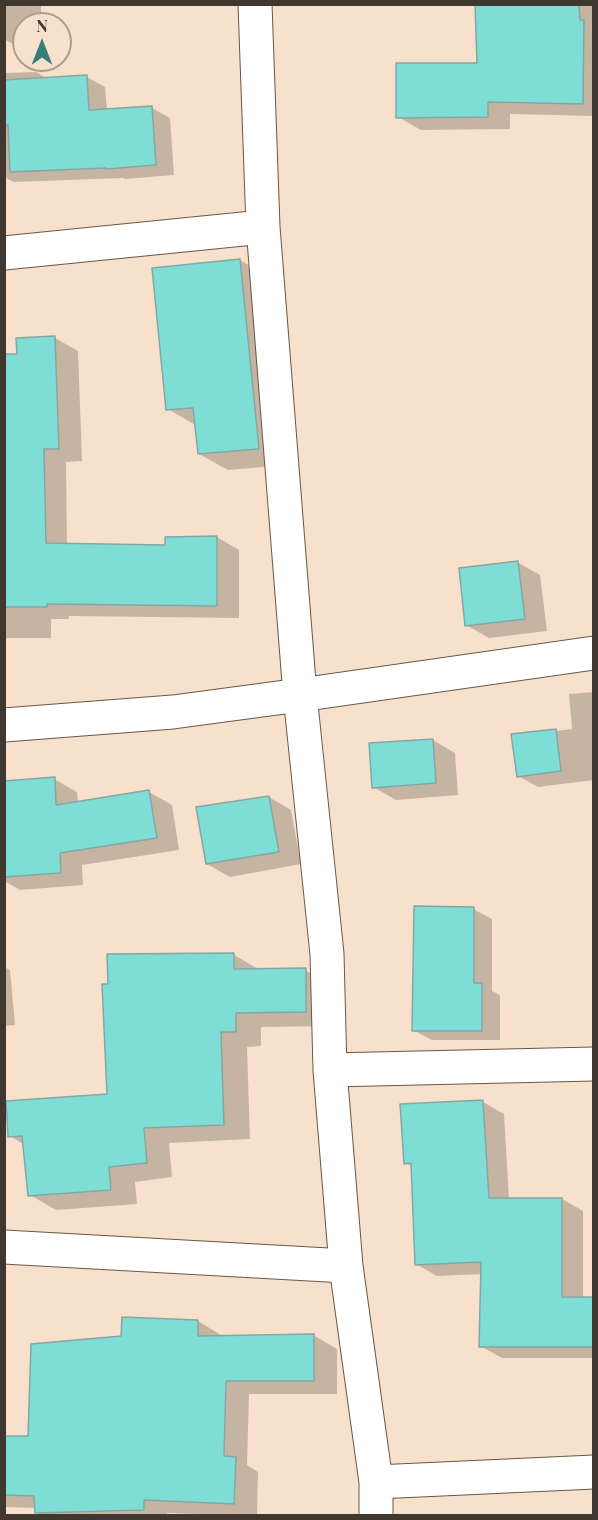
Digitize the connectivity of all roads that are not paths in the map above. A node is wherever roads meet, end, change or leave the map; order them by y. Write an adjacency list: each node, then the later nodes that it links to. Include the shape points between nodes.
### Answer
1 (255, 4): 2 (street)
2 (263, 227): 3 (street); 5 (street)
3 (4, 253)
4 (594, 653): 5 (street)
5 (300, 695): 6 (street, via 173,712); 8 (street, via 327,954)
6 (4, 725)
7 (594, 1064): 8 (street)
8 (330, 1070): 10 (street)
9 (4, 1247): 10 (street)
10 (346, 1266): 12 (street)
11 (594, 1472): 12 (street)
12 (376, 1482): 13 (street)
13 (376, 1515)

